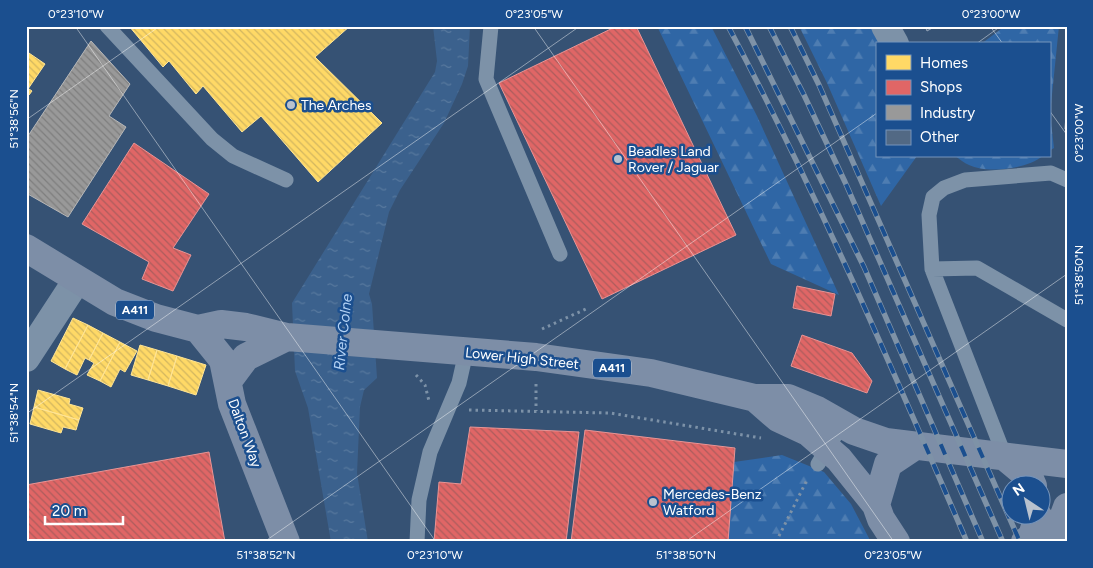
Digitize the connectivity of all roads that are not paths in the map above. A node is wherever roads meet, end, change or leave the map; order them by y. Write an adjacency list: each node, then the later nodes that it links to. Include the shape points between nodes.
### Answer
1 (107, 26): 5 (lane, via 212,139 233,156)
2 (491, 26): 8 (lane, via 486,79)
3 (885, 26): 4 (street)
4 (894, 42)
5 (286, 180)
6 (1067, 180): 9 (lane, via 1051,173 965,180 944,188 933,197 929,215)
7 (26, 248): 10 (main road, Lower High Street / A411)
8 (560, 254)
9 (932, 269): 11 (lane, via 977,268); 21 (lane)
10 (77, 280): 12 (main road, Lower High Street / A411, via 115,302 156,318); 15 (street)
11 (1067, 320)
12 (198, 329): 13 (main road, Lower High Street / A411, via 221,324 246,326); 16 (main road, Dalton Way, via 223,360)
13 (287, 337): 14 (main road, Lower High Street / A411); 16 (main road, via 246,357)
14 (466, 352): 17 (main road, Lower High Street / A411, via 536,357 652,373); 29 (lane, via 459,383 430,452 419,500)
15 (26, 358)
16 (228, 381): 28 (main road, Dalton Way, via 232,404)
17 (755, 398): 18 (main road, Lower High Street / A411, via 788,398); 20 (main road, Lower High Street / A411, via 778,418 808,432)
18 (842, 424): 19 (main road, Lower High Street / A411, via 886,442); 20 (lane)
19 (915, 446): 21 (main road, Lower High Street); 24 (main road, via 888,464)
20 (823, 456): 24 (main road, Lower High Street / A411, via 840,459)
21 (1006, 457): 22 (main road, Lower High Street); 23 (main road)
22 (1067, 464)
23 (1028, 476)
24 (876, 505): 27 (main road, Lower High Street)
25 (1067, 507): 31 (main road)
26 (1035, 526): 30 (main road, via 1032,536)
27 (893, 541)
28 (286, 542)
29 (416, 542)
30 (1025, 542)
31 (1054, 542)

